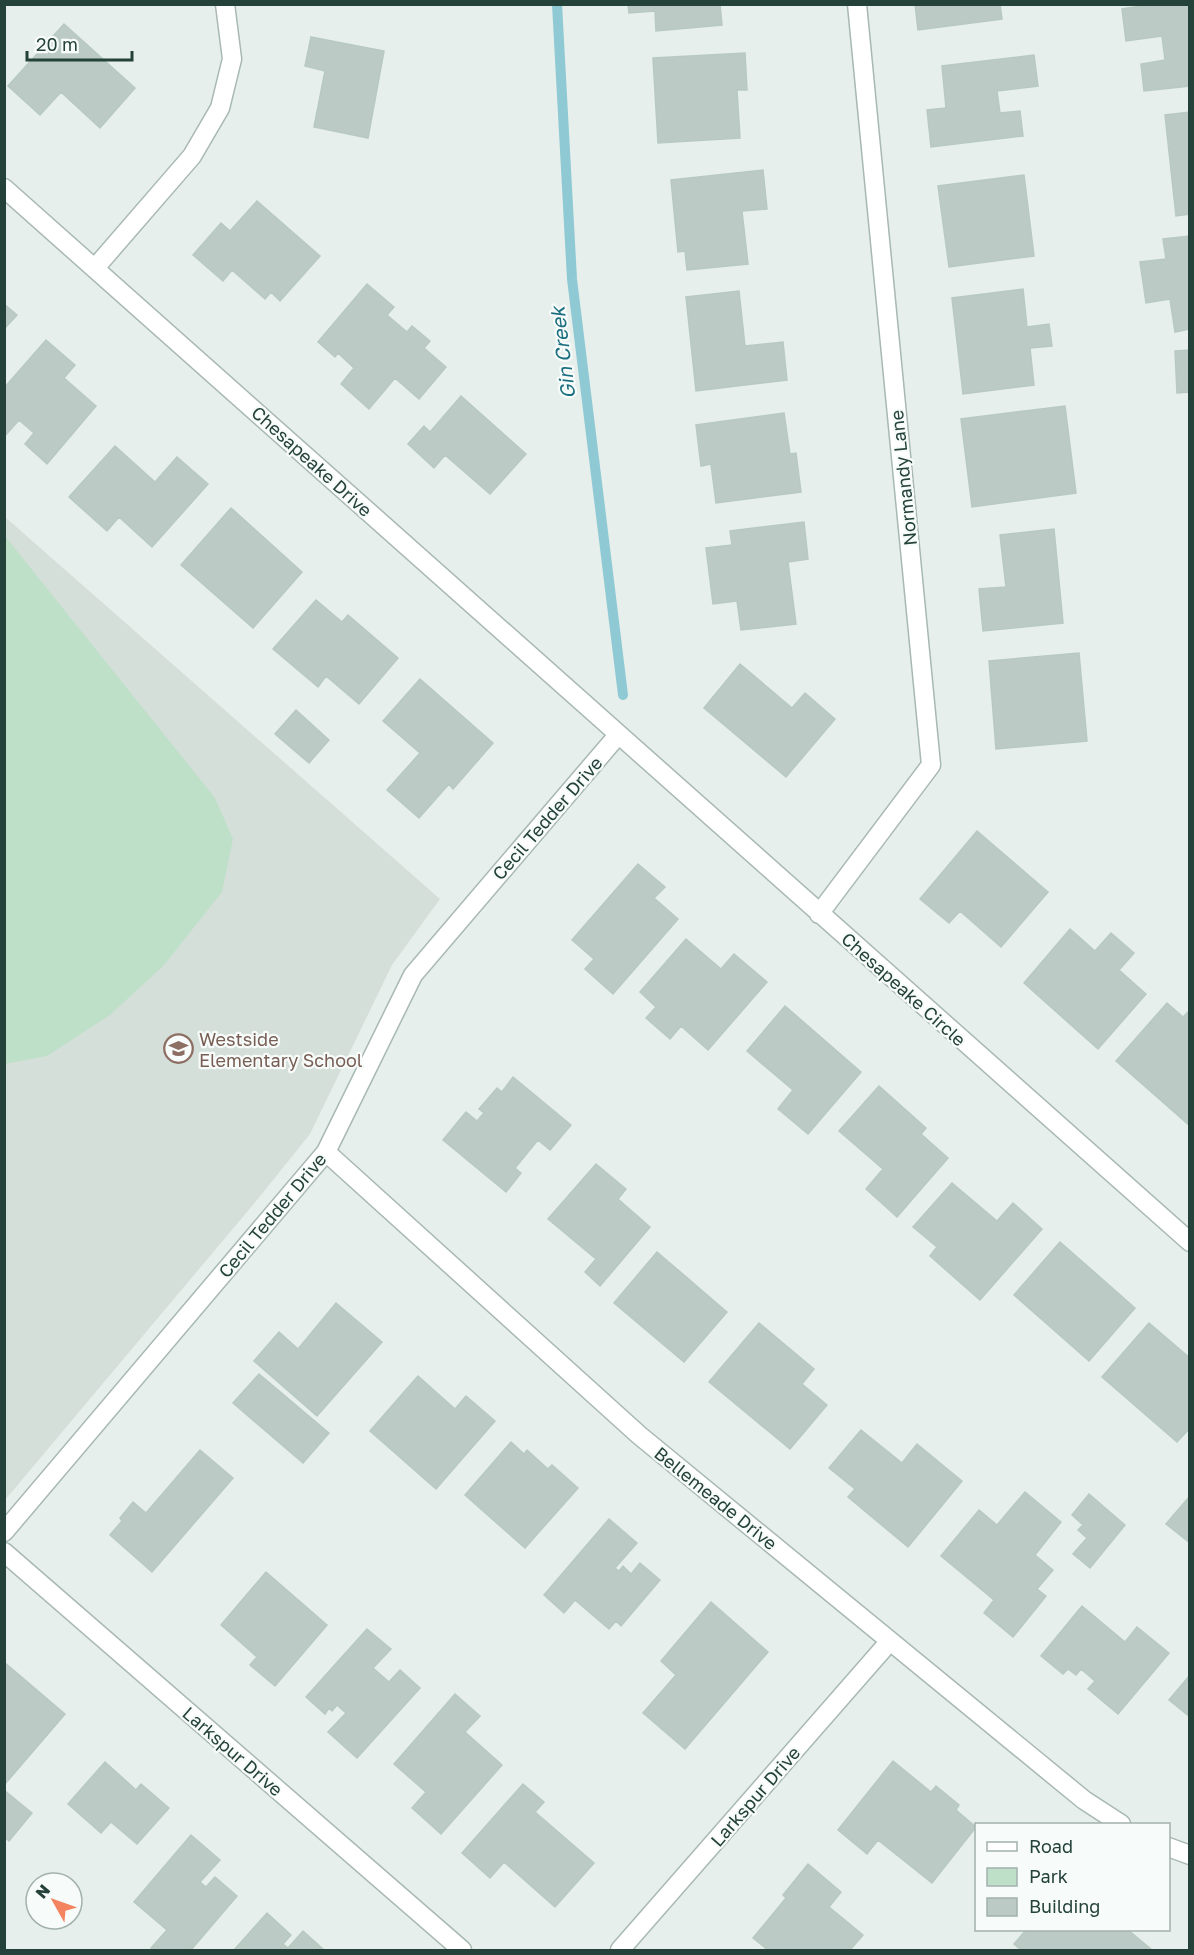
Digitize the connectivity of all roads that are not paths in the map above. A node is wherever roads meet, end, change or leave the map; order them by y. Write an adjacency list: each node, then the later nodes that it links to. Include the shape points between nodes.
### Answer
1 (225, 4): 4 (street, via 232,59 220,108 192,156)
2 (857, 4): 6 (street, Normandy Lane, via 931,765)
3 (4, 188): 4 (street, Chesapeake Drive)
4 (95, 268): 5 (street, Chesapeake Drive)
5 (618, 735): 6 (street, Chesapeake Circle); 7 (street, Cecil Tedder Drive, via 413,975)
6 (819, 914): 8 (street, Chesapeake Circle)
7 (326, 1152): 9 (street, Cecil Tedder Drive); 11 (street, Bellemeade Drive, via 639,1435)
8 (1190, 1242)
9 (4, 1532)
10 (4, 1552): 15 (street, Larkspur Drive)
11 (890, 1641): 12 (street, Bellemeade Drive, via 1084,1800); 16 (street, Larkspur Drive)
12 (1119, 1823)
13 (1170, 1848): 14 (street)
14 (1190, 1855)
15 (462, 1950)
16 (620, 1950)

